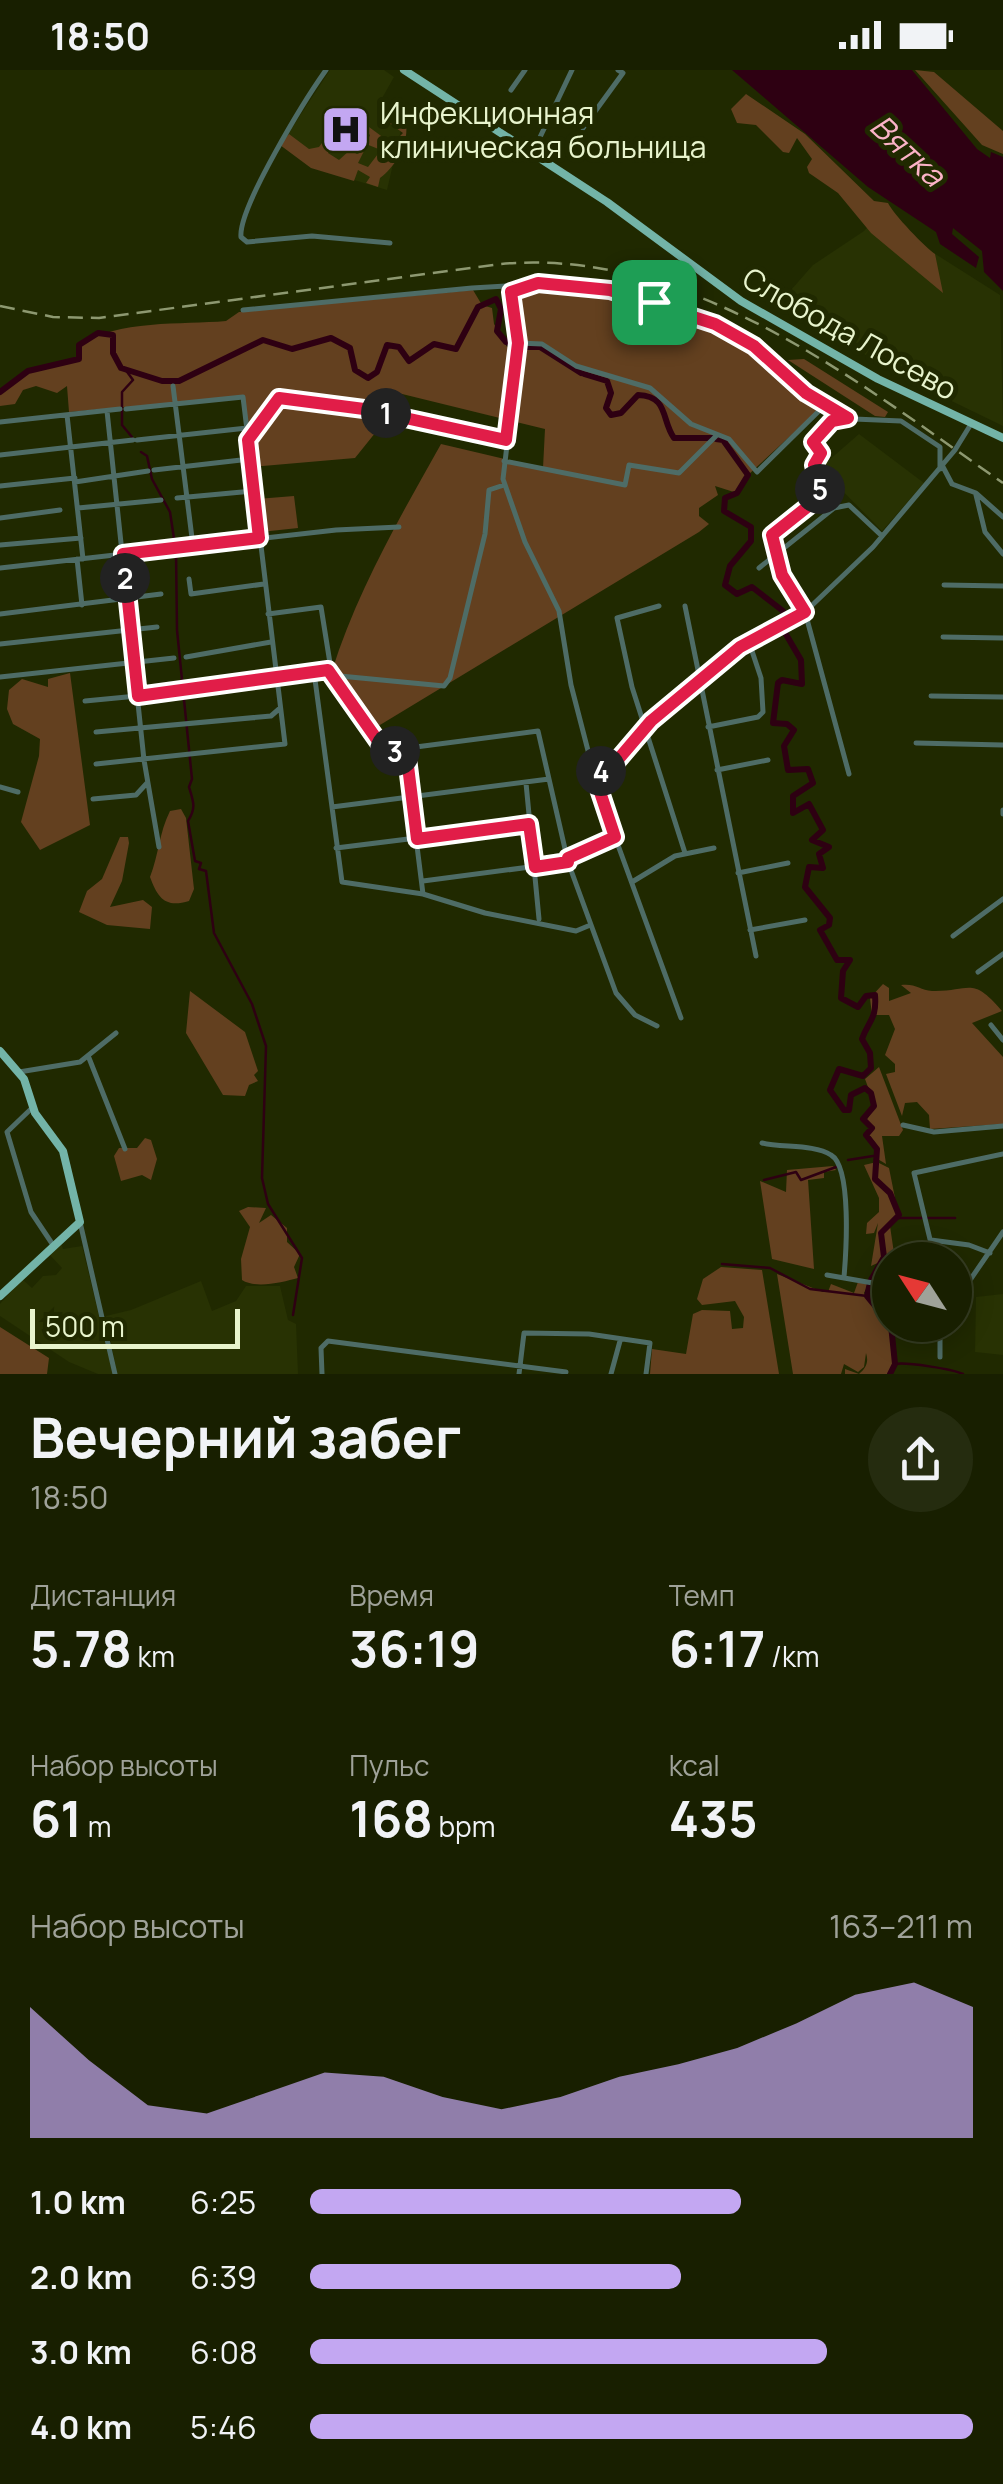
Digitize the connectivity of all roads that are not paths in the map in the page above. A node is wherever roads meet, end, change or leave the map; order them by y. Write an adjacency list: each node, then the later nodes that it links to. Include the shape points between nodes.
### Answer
1 (326, 70): 9 (street, via 288,124 242,219 241,237)
2 (404, 70): 8 (main road, Слобода Лосево)
3 (525, 70): 6 (street)
4 (572, 70): 8 (street)
5 (618, 70): 7 (street, via 623,74)
6 (511, 90)
7 (583, 128)
8 (531, 156): 20 (main road, Слобода Лосево, via 607,202 741,302)
9 (390, 243)
10 (511, 292): 11 (street, via 506,286 472,288); 12 (street); 15 (street, via 538,283 610,290 671,307 754,346)
11 (243, 310)
12 (518, 347): 23 (street, via 542,344 576,366 650,388 691,424); 26 (street)
13 (173, 386): 14 (street)
14 (174, 404): 16 (street); 21 (street, via 243,397); 22 (street)
15 (824, 406): 18 (street); 23 (street, via 757,472 729,439)
16 (107, 411): 17 (street); 27 (street)
17 (67, 416): 19 (street); 28 (street)
18 (848, 418): 33 (street, via 907,424 940,448); 40 (street, via 832,421 813,442 821,453 814,465)
19 (0, 422)
20 (971, 424): 24 (main road, Слобода Лосево); 33 (street)
21 (246, 428): 22 (street); 25 (street)
22 (178, 435): 27 (street); 32 (street)
23 (717, 435): 31 (street, via 679,473 628,465 626,485)
24 (1003, 438)
25 (248, 440): 26 (street, via 279,398); 30 (street)
26 (506, 440): 31 (street)
27 (111, 442): 28 (street); 34 (street)
28 (72, 446): 29 (street); 35 (street)
29 (0, 455)
30 (250, 459): 32 (street); 38 (street)
31 (504, 461): 36 (street)
32 (182, 467): 34 (street); 41 (street)
33 (941, 467): 39 (street, via 952,484); 51 (street)
34 (114, 474): 35 (street); 44 (street)
35 (75, 480): 37 (street); 45 (street)
36 (505, 484): 84 (street, via 489,490 485,534 447,683 407,684); 105 (street, via 559,610)
37 (0, 486)
38 (254, 491): 41 (street); 53 (street)
39 (973, 492): 48 (street); 58 (street, via 985,532)
40 (821, 496): 46 (street); 57 (street, via 774,531)
41 (186, 497): 42 (street); 55 (street)
42 (176, 498)
43 (161, 500): 44 (street)
44 (118, 504): 45 (street); 56 (street)
45 (78, 508): 52 (street)
46 (834, 508): 51 (street, via 846,503); 57 (street)
47 (60, 510): 49 (street)
48 (1003, 517)
49 (0, 518)
50 (399, 528): 53 (street)
51 (882, 536): 71 (street)
52 (81, 538): 54 (street); 59 (street)
53 (259, 538): 55 (street); 63 (street)
54 (0, 545)
55 (193, 546): 56 (street)
56 (123, 554): 59 (street); 67 (street)
57 (777, 554): 61 (street); 71 (street)
58 (1003, 554)
59 (80, 559): 60 (street); 68 (street)
60 (0, 568)
61 (758, 568)
62 (190, 578): 63 (street, via 192,594)
63 (264, 584): 73 (street)
64 (944, 585): 65 (street)
65 (1003, 586)
66 (161, 594): 67 (street)
67 (128, 598): 68 (street); 75 (street)
68 (82, 605): 72 (street)
69 (659, 606): 96 (street, via 616,618)
70 (685, 606): 88 (street)
71 (805, 612): 79 (street); 106 (street)
72 (0, 614)
73 (268, 614): 78 (street); 84 (street, via 320,607)
74 (157, 627): 75 (street)
75 (131, 630): 80 (street); 83 (street)
76 (943, 637): 77 (street)
77 (1003, 638)
78 (271, 642): 81 (street); 87 (street)
79 (748, 642): 88 (street); 94 (street, via 761,678 763,712)
80 (0, 644)
81 (186, 657)
82 (174, 658): 83 (street)
83 (134, 662): 86 (street); 89 (street)
84 (328, 670): 85 (street); 100 (street, via 385,751)
85 (314, 672): 87 (street); 114 (street)
86 (0, 677)
87 (277, 678): 89 (street); 93 (street)
88 (698, 680): 94 (street); 96 (street)
89 (138, 696): 92 (street); 95 (street)
90 (931, 696): 91 (street)
91 (1003, 697)
92 (85, 701)
93 (281, 706): 95 (street, via 272,716); 101 (street, via 283,747)
94 (708, 726): 104 (street)
95 (142, 728): 97 (street); 101 (street)
96 (644, 728): 105 (street, via 616,762); 121 (street)
97 (96, 732)
98 (916, 743): 99 (street)
99 (1003, 745)
100 (406, 750): 107 (street, via 538,732); 112 (street)
101 (144, 760): 103 (street); 108 (street)
102 (768, 760): 104 (street)
103 (96, 764)
104 (717, 770): 125 (street)
105 (594, 774): 116 (street)
106 (849, 774)
107 (549, 780): 109 (street); 122 (street)
108 (147, 782): 113 (street, via 136,795); 118 (street)
109 (526, 783): 112 (street); 115 (street)
110 (0, 787): 111 (street)
111 (18, 792)
112 (410, 797): 114 (street); 117 (street)
113 (93, 799)
114 (332, 807): 119 (street)
115 (529, 824): 117 (street); 124 (street)
116 (615, 837): 122 (street); 127 (street)
117 (417, 839): 119 (street); 126 (street)
118 (158, 847)
119 (336, 848): 128 (street, via 342,882)
120 (714, 848): 121 (street)
121 (685, 854): 127 (street)
122 (568, 860): 124 (street); 132 (street)
123 (788, 863): 125 (street)
124 (535, 867): 126 (street); 130 (street)
125 (738, 873): 133 (street)
126 (423, 880): 128 (street)
127 (632, 882): 138 (street)
128 (424, 894): 130 (street)
129 (1003, 899): 134 (street)
130 (539, 920): 132 (street, via 584,931)
131 (804, 920): 133 (street)
132 (589, 923): 140 (street, via 620,1002)
133 (750, 930): 135 (street)
134 (953, 936)
135 (756, 956)
136 (1002, 959): 137 (street)
137 (978, 972)
138 (681, 1018)
139 (992, 1025): 142 (street)
140 (657, 1026)
141 (116, 1033): 144 (street)
142 (1003, 1040)
143 (0, 1051): 145 (main road)
144 (89, 1058): 145 (street); 150 (street)
145 (19, 1072): 146 (main road)
146 (33, 1107): 152 (main road, via 63,1151); 155 (street, via 6,1132 31,1212)
147 (903, 1125): 148 (street, via 934,1132)
148 (1003, 1126)
149 (762, 1143): 158 (street, via 835,1158 846,1226)
150 (126, 1149)
151 (1003, 1154): 154 (street, via 914,1173)
152 (80, 1222): 155 (main road); 167 (street)
153 (1003, 1233): 156 (street)
154 (931, 1240): 156 (street)
155 (53, 1244): 161 (main road)
156 (989, 1253): 159 (street)
157 (827, 1275): 158 (street)
158 (844, 1277): 160 (street)
159 (972, 1277)
160 (872, 1282)
161 (0, 1296)
162 (620, 1341): 165 (street, via 524,1334); 170 (street); 171 (street, via 650,1344)
163 (940, 1342): 164 (street)
164 (940, 1357)
165 (521, 1364): 166 (street); 168 (street, via 324,1343); 169 (street)
166 (566, 1372)
167 (115, 1374)
168 (322, 1374)
169 (519, 1374)
170 (611, 1374)
171 (646, 1374)

